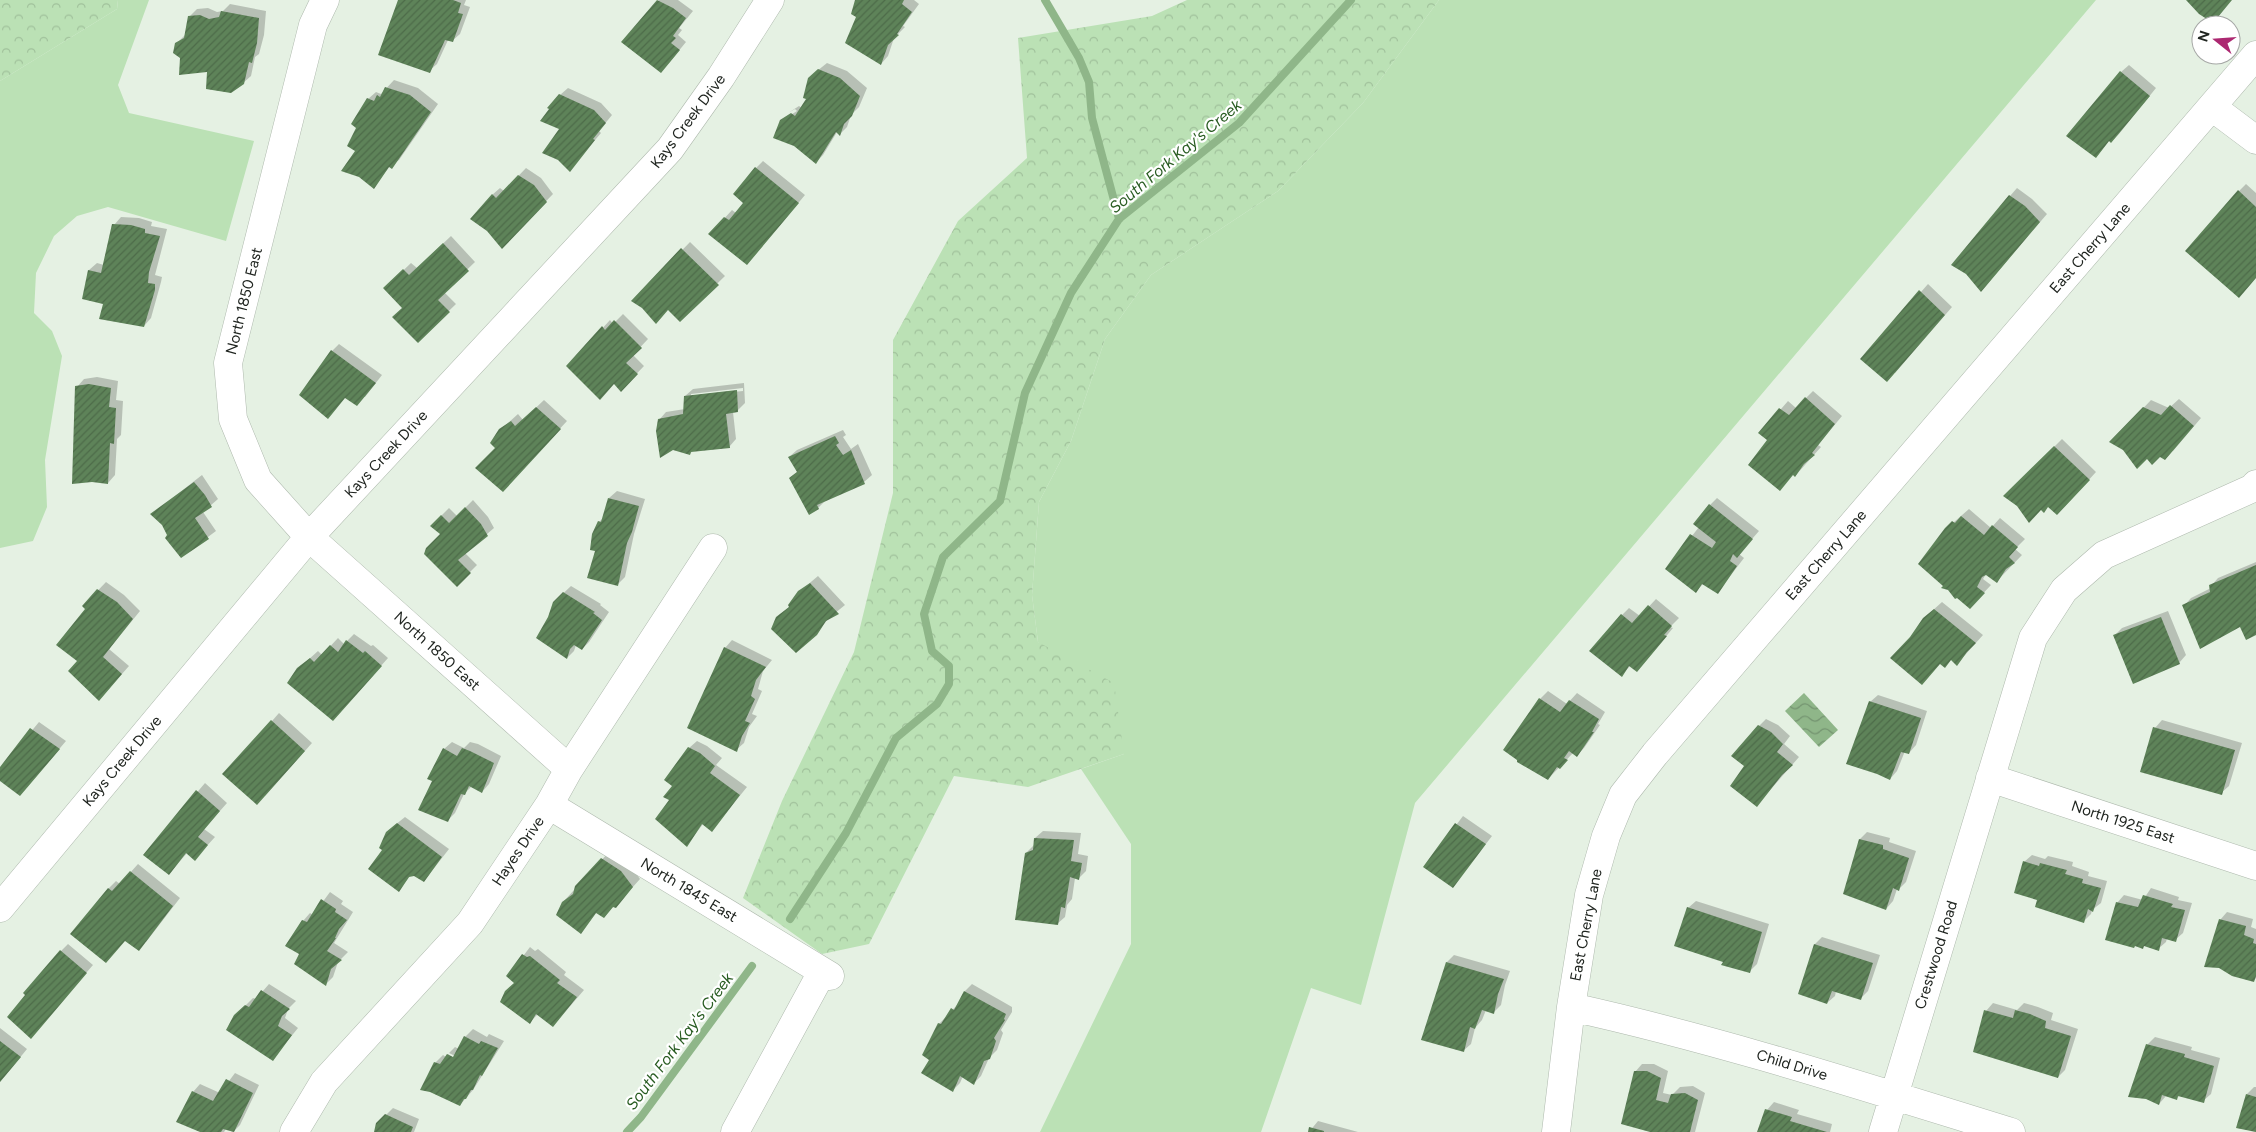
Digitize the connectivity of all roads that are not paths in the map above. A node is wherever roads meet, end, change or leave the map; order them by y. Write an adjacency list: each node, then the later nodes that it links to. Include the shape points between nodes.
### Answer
1 (325, 0): 7 (street, North 1850 East, via 313,25 228,363 232,420 258,480)
2 (770, 0): 7 (street, Kays Creek Drive, via 670,149)
3 (2256, 55): 4 (street, East Cherry Lane)
4 (2212, 106): 5 (street); 14 (street, East Cherry Lane, via 1623,795 1606,836 1589,895)
5 (2256, 140)
6 (2256, 484): 10 (street, Crestwood Road, via 2104,555 2064,590 2033,638)
7 (309, 537): 9 (street, North 1850 East); 13 (street, Kays Creek Drive)
8 (713, 548): 9 (street, Hayes Drive)
9 (569, 770): 11 (street, Hayes Drive)
10 (1990, 778): 12 (street, North 1925 East); 15 (street, Crestwood Road)
11 (549, 805): 16 (street, Hayes Drive, via 470,923 324,1082); 17 (street, North 1845 East, via 826,974)
12 (2256, 866)
13 (5, 890)
14 (1571, 1008): 15 (street, Child Drive, via 1640,1022); 18 (street, East Cherry Lane)
15 (1893, 1096): 19 (street, Crestwood Road); 20 (street, Child Drive)
16 (294, 1132)
17 (735, 1132)
18 (1556, 1132)
19 (1883, 1132)
20 (2011, 1132)

